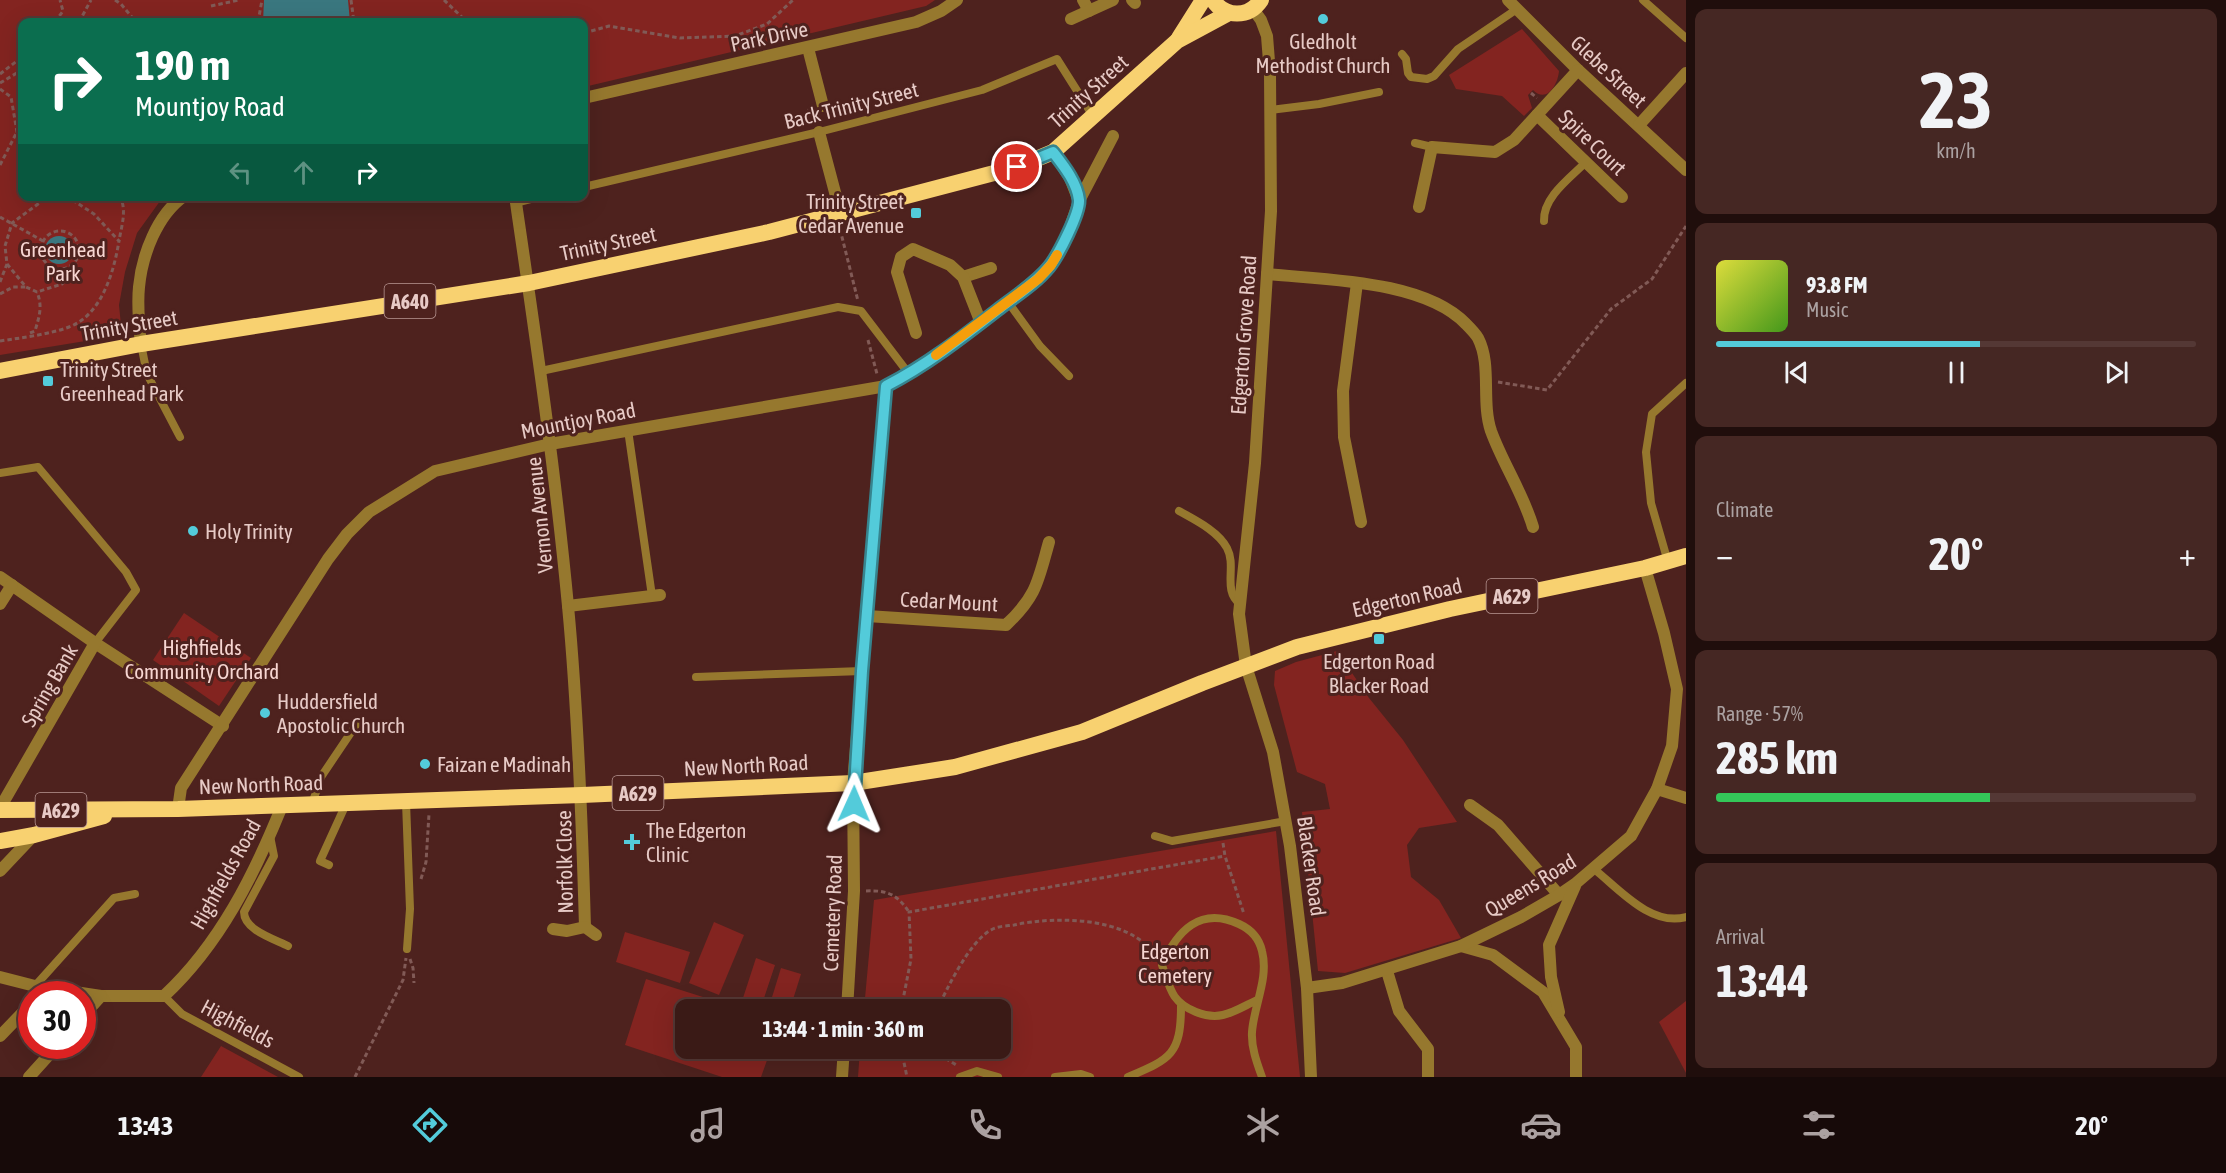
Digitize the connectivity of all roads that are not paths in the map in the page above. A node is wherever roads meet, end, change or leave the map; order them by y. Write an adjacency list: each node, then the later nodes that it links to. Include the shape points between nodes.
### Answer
1 (957, 0): 13 (street, Park Drive, via 916,22)
2 (1113, 0): 8 (street)
3 (1203, 0): 12 (highway, Trinity Street / A640)
4 (1213, 0): 9 (highway)
5 (1643, 0): 11 (lane)
6 (1512, 4): 14 (lane, via 1457,48 1434,76 1411,77); 15 (street, Glebe Street)
7 (1257, 5): 9 (highway, A640, via 1246,13); 20 (street, Edgerton Grove Road, via 1267,36)
8 (1086, 6): 10 (street)
9 (1229, 13): 12 (highway, Trinity Street / A640)
10 (1071, 19)
11 (1686, 38)
12 (1177, 41): 22 (highway, Trinity Street / A640)
13 (808, 48): 18 (street, Park Drive); 19 (street)
14 (1402, 54)
15 (1578, 70): 21 (street, Spire Court); 23 (street, Glebe Street)
16 (1686, 74): 23 (street)
17 (1380, 92): 20 (lane)
18 (588, 97)
19 (823, 106)
20 (1270, 110): 40 (street, Edgerton Grove Road)
21 (1537, 114): 27 (street, Spire Court, via 1514,140 1495,152); 29 (street, Spire Court)
22 (1093, 116): 24 (lane, Back Trinity Street, via 1058,59 982,90); 28 (highway, Trinity Street / A640)
23 (1639, 125): 30 (street, Glebe Street)
24 (819, 132): 31 (lane, Back Trinity Street); 37 (street)
25 (1113, 136): 35 (street, Mountjoy Road)
26 (1416, 143): 27 (lane)
27 (1432, 147): 36 (street)
28 (1053, 152): 35 (street); 37 (highway, Trinity Street / A640, via 1017,167)
29 (1586, 162): 32 (street, Spire Court); 38 (lane, via 1550,200)
30 (1686, 170)
31 (588, 186)
32 (1622, 197)
33 (177, 201): 47 (street, via 156,230 141,273)
34 (515, 201): 42 (street, Vernon Avenue)
35 (1079, 201): 44 (street, Mountjoy Road, via 1071,227 1051,265)
36 (1419, 207)
37 (839, 215): 42 (highway, Trinity Street / A640)
38 (1544, 221)
39 (991, 268): 41 (street)
40 (1267, 274): 43 (street); 69 (street, Edgerton Grove Road, via 1255,463)
41 (963, 277): 45 (street); 46 (street, via 950,265 913,249 901,257 897,272)
42 (529, 283): 47 (highway, Trinity Street / A640); 49 (street, Vernon Avenue)
43 (1357, 284): 59 (street, via 1343,391 1344,437); 60 (street, via 1410,292 1436,302 1478,336 1486,361 1486,407 1491,431)
44 (1008, 302): 45 (street, Mountjoy Road); 51 (lane)
45 (981, 323): 50 (street, Mountjoy Road)
46 (916, 333)
47 (141, 344): 48 (highway, Trinity Street / A640); 55 (lane, via 147,374)
48 (0, 371)
49 (541, 371): 50 (lane, via 838,307 861,311); 56 (street, Vernon Avenue)
50 (909, 374): 53 (street, Mountjoy Road)
51 (1069, 376)
52 (1686, 382): 63 (lane, via 1652,414 1646,452 1651,503)
53 (884, 386): 54 (street, Mountjoy Road); 71 (street, Cemetery Road)
54 (628, 430): 56 (street, Mountjoy Road); 67 (lane)
55 (180, 437)
56 (550, 444): 70 (street, Vernon Avenue); 77 (street, Mountjoy Road, via 435,471 369,512 328,559)
57 (0, 473): 72 (lane, via 38,467 126,572 136,590)
58 (1179, 511): 69 (lane, via 1202,524 1227,548 1231,593)
59 (1361, 522)
60 (1533, 527)
61 (1049, 542): 71 (street, Cedar Mount, via 1035,591 1006,625)
62 (1686, 556): 63 (highway, Edgerton Road / A629)
63 (1668, 562): 64 (highway, Edgerton Road / A629)
64 (1645, 568): 73 (highway, Edgerton Road / A629, via 1450,609 1297,647); 79 (street, Queens Road, via 1677,689 1672,747)
65 (0, 577): 66 (street)
66 (12, 585): 68 (street); 72 (street)
67 (656, 595): 70 (street)
68 (0, 604)
69 (1240, 604): 73 (street, Edgerton Grove Road)
70 (568, 606): 80 (street, Vernon Avenue)
71 (867, 616): 74 (street, Cemetery Road)
72 (95, 643): 77 (street); 87 (street, Spring Bank)
73 (1246, 666): 78 (highway, New North Road / A629, via 1082,732 955,767); 90 (street, Blacker Road, via 1273,752)
74 (862, 671): 75 (lane); 78 (street, Cemetery Road)
75 (696, 677)
76 (358, 722): 84 (lane, via 321,777)
77 (223, 726): 88 (street, Mountjoy Road, via 182,788)
78 (853, 783): 80 (highway, New North Road / A629); 116 (street, Cemetery Road, via 854,891)
79 (1657, 789): 81 (street); 96 (street, Queens Road, via 1631,836)
80 (582, 795): 82 (highway, New North Road / A629); 102 (street, Norfolk Close)
81 (1686, 798)
82 (406, 802): 83 (highway, New North Road / A629); 107 (lane, via 410,909)
83 (346, 804): 84 (highway, New North Road / A629); 95 (lane, via 320,861)
84 (312, 805): 86 (highway, New North Road / A629)
85 (1470, 805): 100 (street, via 1498,825)
86 (282, 806): 88 (highway, New North Road / A629); 92 (street, Highfields Road)
87 (0, 809): 89 (highway, New North Road / A629)
88 (178, 809): 89 (highway, New North Road / A629)
89 (122, 811): 91 (highway, New North Road / A629)
90 (1286, 822): 93 (lane, via 1172,841); 112 (street, Blacker Road)
91 (34, 835): 94 (highway, New North Road / A629); 97 (street)
92 (270, 836): 105 (lane, via 274,856 244,917 249,926); 115 (street, Highfields Road, via 214,939)
93 (1155, 836)
94 (3, 842)
95 (329, 865)
96 (1594, 869): 98 (street, Queens Road); 101 (lane, via 1659,918 1670,921)
97 (0, 871)
98 (1575, 885): 100 (street, Queens Road); 121 (street, via 1549,945 1551,977)
99 (135, 894): 110 (lane, via 114,897)
100 (1559, 895): 106 (street, Queens Road)
101 (1686, 917)
102 (585, 927): 103 (street, Norfolk Close); 104 (street, Norfolk Close)
103 (553, 929)
104 (596, 935)
105 (288, 946)
106 (1461, 946): 108 (street, Queens Road); 121 (street, via 1493,955 1521,975 1543,992)
107 (406, 949)
108 (1387, 971): 112 (street, Queens Road); 135 (street, via 1399,1011 1428,1049)
109 (0, 977): 111 (street)
110 (46, 981)
111 (18, 982)
112 (1307, 988): 134 (street, Blacker Road)
113 (96, 995): 114 (street)
114 (101, 996): 115 (street); 118 (street)
115 (164, 996): 126 (lane, Highfields, via 182,1014)
116 (848, 999)
117 (1257, 1000): 119 (lane, via 1225,1015 1208,1017); 119 (lane, via 1264,973 1262,949 1251,929 1212,916 1194,922 1180,933 1162,965); 133 (lane, via 1252,1034)
118 (96, 1002)
119 (1181, 1006): 132 (lane, via 1181,1032 1169,1057)
120 (18, 1017): 122 (street)
121 (1561, 1018): 136 (street, via 1576,1047)
122 (0, 1036)
123 (45, 1059): 125 (street)
124 (844, 1059): 127 (street)
125 (29, 1077)
126 (299, 1077)
127 (843, 1077)
128 (960, 1077): 129 (lane, via 977,1071)
129 (998, 1077)
130 (1055, 1077): 131 (lane)
131 (1090, 1077)
132 (1128, 1077)
133 (1262, 1077)
134 (1311, 1077)
135 (1428, 1077)
136 (1576, 1077)

